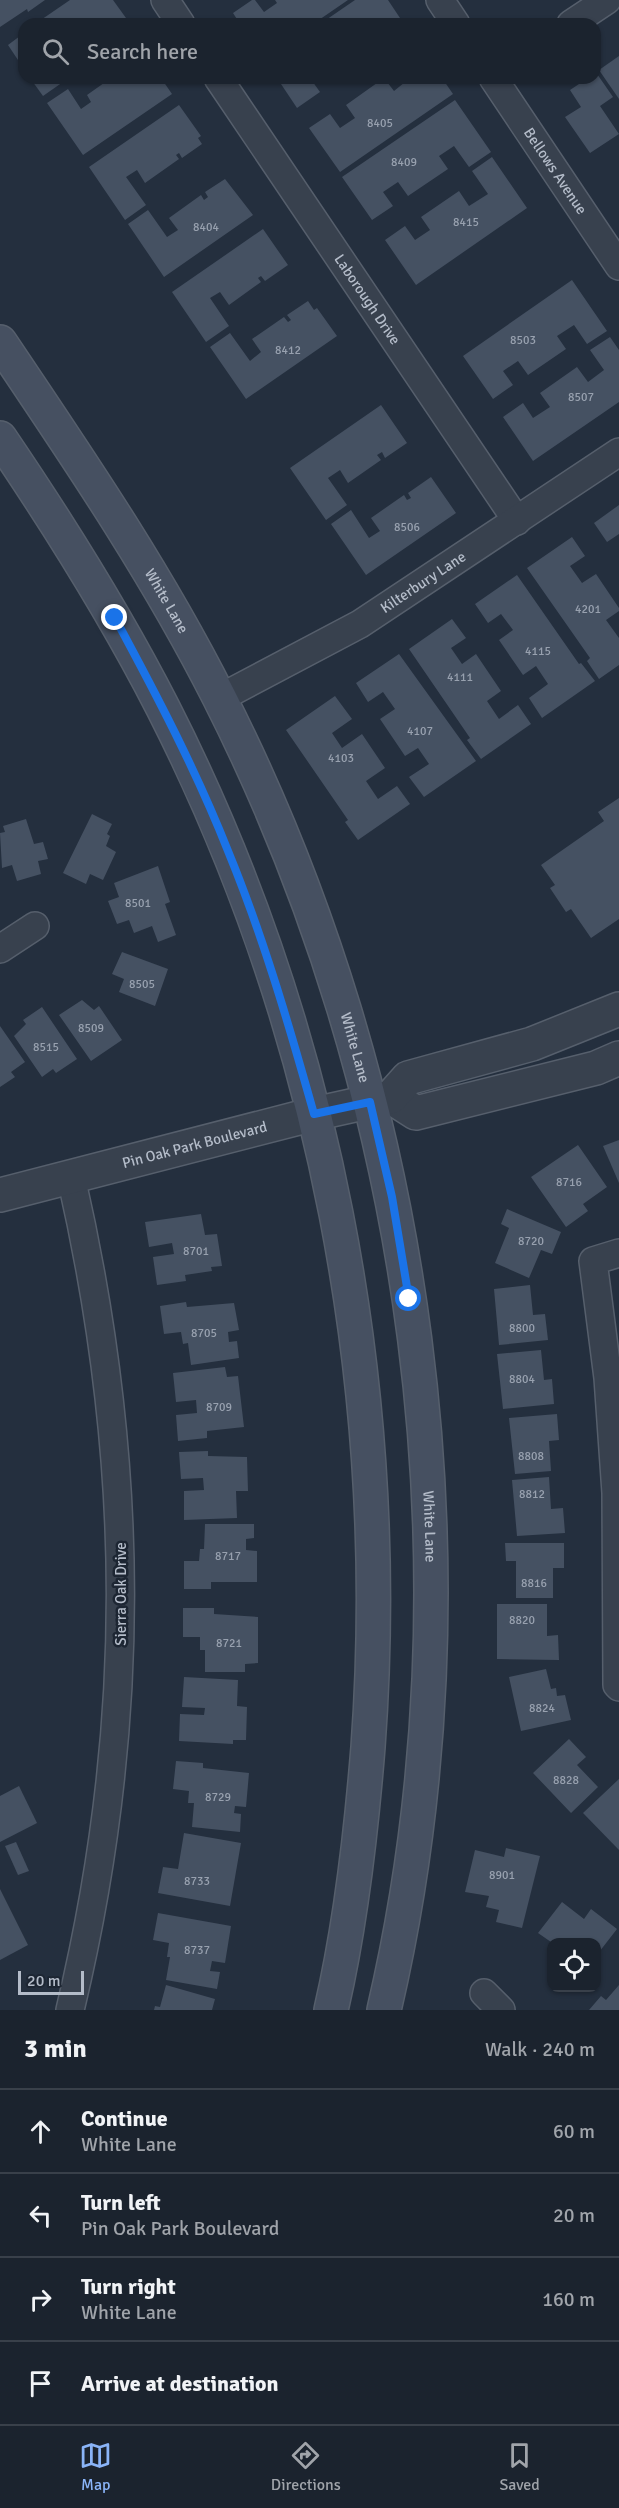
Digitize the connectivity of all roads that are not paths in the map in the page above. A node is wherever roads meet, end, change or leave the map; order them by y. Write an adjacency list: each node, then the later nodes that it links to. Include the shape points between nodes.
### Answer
1 (165, 0): 4 (street)
2 (440, 0): 5 (street)
3 (607, 0): 6 (street)
4 (178, 18)
5 (452, 18)
6 (580, 18)
7 (222, 84): 13 (street, Laborough Drive)
8 (497, 84): 9 (street, Bellows Avenue)
9 (619, 266)
10 (0, 342): 14 (main road, White Lane, via 117,517)
11 (0, 438): 20 (main road, via 115,618 201,787 264,948)
12 (619, 452): 13 (street, Kilterbury Lane)
13 (517, 521): 14 (street, Kilterbury Lane, via 360,624)
14 (220, 698): 19 (main road, White Lane, via 284,839)
15 (35, 926): 16 (street)
16 (0, 950)
17 (619, 1009): 19 (street, via 532,1044 408,1078)
18 (619, 1058): 19 (street, via 596,1068 416,1113)
19 (381, 1100): 20 (street, Pin Oak Park Boulevard); 27 (main road, White Lane, via 425,1448 430,1575 420,1782 408,1885)
20 (314, 1114): 21 (street, Pin Oak Park Boulevard); 26 (main road, via 336,1209 353,1311 371,1483 374,1587 364,1794 352,1897)
21 (71, 1177): 22 (street, Pin Oak Park Boulevard); 25 (street, Sierra Oak Drive, via 88,1253 115,1429 123,1608 120,1685 102,1863)
22 (0, 1195)
23 (619, 1253): 24 (street, via 593,1261 608,1378 616,1493)
24 (619, 1687)
25 (70, 2010)
26 (331, 2010)
27 (384, 2010)

